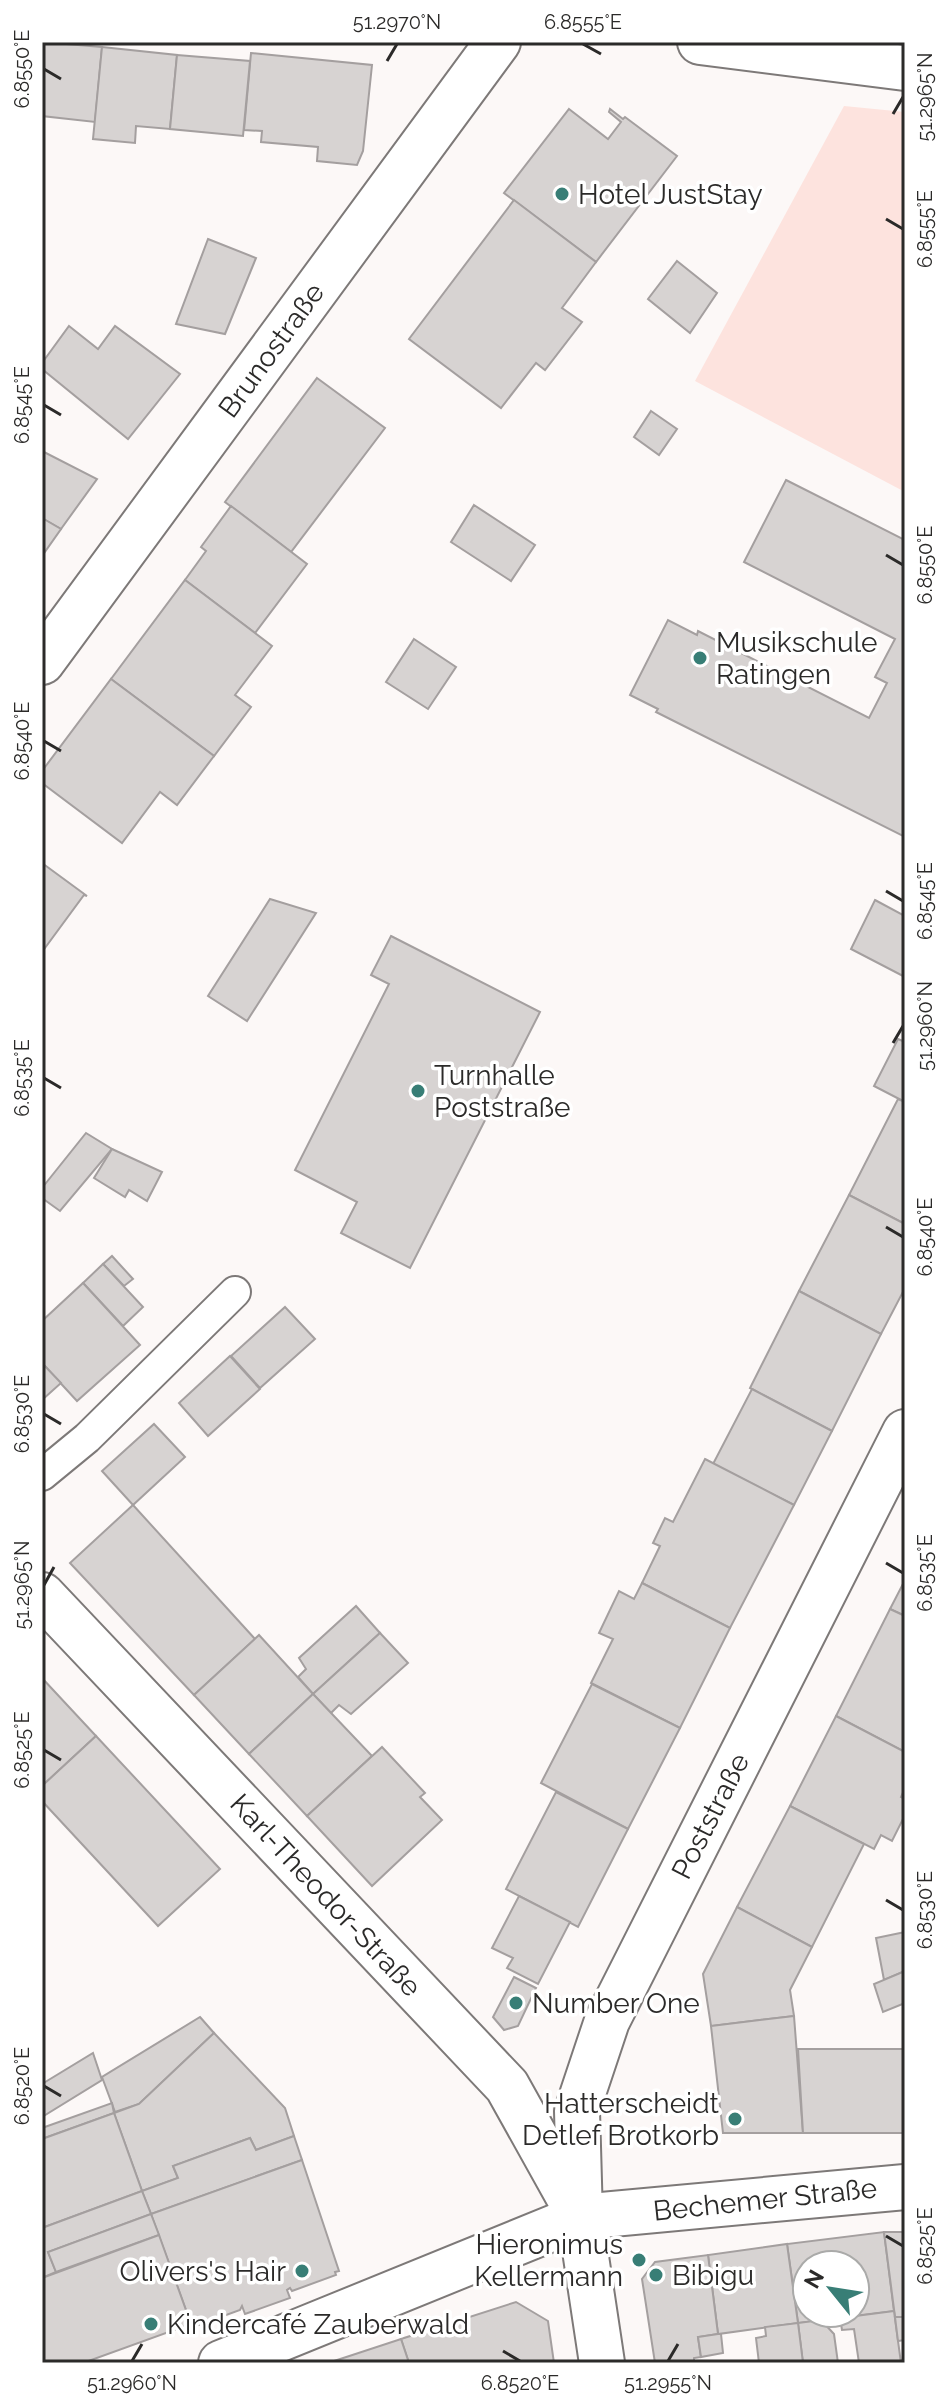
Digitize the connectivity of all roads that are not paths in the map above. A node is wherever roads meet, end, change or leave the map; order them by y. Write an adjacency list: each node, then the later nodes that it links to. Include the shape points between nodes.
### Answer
1 (498, 42): 4 (street, Brunostraße)
2 (700, 42): 3 (street)
3 (905, 68)
4 (43, 659)
5 (235, 1292): 7 (lane, via 87,1438)
6 (905, 1432): 10 (street, Poststraße, via 607,2021 577,2111)
7 (42, 1475)
8 (42, 1595): 10 (street, Karl-Theodor-Straße, via 507,2086)
9 (905, 2187): 10 (street, Bechemer Straße)
10 (580, 2217): 11 (street, Bechemer Straße); 12 (street)
11 (221, 2363)
12 (602, 2363)

